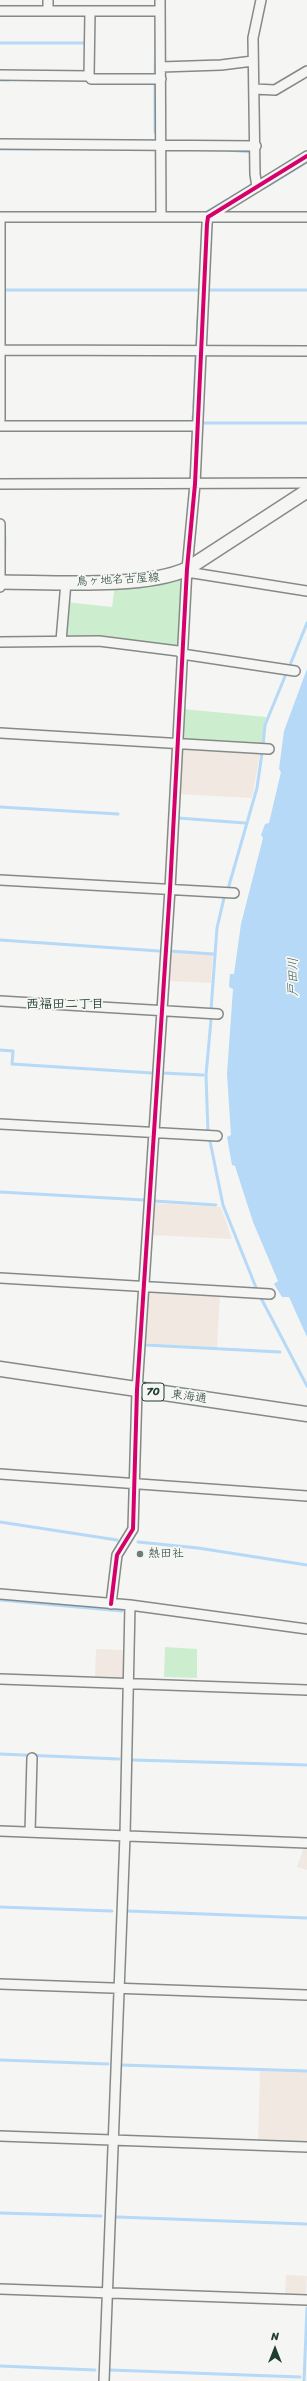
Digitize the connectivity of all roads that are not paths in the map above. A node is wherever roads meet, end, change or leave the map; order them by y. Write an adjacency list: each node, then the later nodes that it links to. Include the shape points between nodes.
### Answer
1 (48, 0): 6 (street)
2 (160, 0): 5 (street)
3 (261, 0): 8 (street, via 253,38)
4 (0, 11): 6 (street)
5 (160, 11): 7 (street); 9 (street)
6 (48, 12): 7 (street)
7 (90, 12): 12 (street)
8 (254, 61): 9 (street); 14 (street)
9 (161, 68): 13 (street)
10 (307, 71): 14 (street, via 275,90)
11 (0, 75): 12 (street)
12 (89, 76): 13 (street, via 91,79)
13 (161, 79): 16 (street)
14 (254, 90): 17 (street)
15 (0, 144): 16 (street)
16 (161, 144): 17 (street); 21 (street)
17 (256, 146): 19 (street)
18 (307, 156): 19 (street)
19 (257, 187): 22 (street)
20 (0, 217): 21 (street); 24 (street)
21 (161, 217): 22 (street)
22 (208, 217): 23 (street); 25 (street)
23 (307, 217)
24 (0, 350): 25 (street); 27 (street)
25 (201, 351): 26 (street); 29 (street)
26 (307, 351)
27 (0, 420)
28 (0, 426): 29 (street)
29 (197, 426): 32 (street)
30 (307, 483): 32 (street)
31 (0, 484): 32 (street)
32 (195, 484): 35 (street)
33 (307, 491): 35 (main road, 鳥ヶ地名古屋線)
34 (0, 524): 36 (street)
35 (187, 571): 37 (main road, 鳥ヶ地名古屋線, via 161,578); 39 (street); 42 (street)
36 (0, 582): 37 (main road, 鳥ヶ地名古屋線); 38 (street)
37 (66, 582): 40 (street)
38 (0, 588)
39 (307, 591)
40 (61, 641): 41 (street); 42 (street, via 106,642 178,651)
41 (0, 642)
42 (182, 654): 43 (street); 45 (street)
43 (295, 671)
44 (0, 733): 45 (street)
45 (176, 744): 46 (street); 48 (street)
46 (269, 749)
47 (0, 880): 48 (street)
48 (170, 889): 49 (street); 51 (street)
49 (234, 893)
50 (0, 1002): 51 (street)
51 (161, 1012): 52 (street); 54 (street)
52 (218, 1014)
53 (0, 1124): 54 (street)
54 (153, 1134): 55 (street); 57 (street)
55 (217, 1136)
56 (0, 1278): 57 (street)
57 (144, 1287): 58 (street); 60 (street)
58 (270, 1294)
59 (0, 1369): 60 (main road, 東海通 / 70)
60 (137, 1390): 61 (main road, 東海通 / 70); 63 (street)
61 (307, 1414)
62 (0, 1474): 63 (street)
63 (134, 1484): 64 (street); 66 (street, via 133,1529 117,1555)
64 (307, 1496)
65 (0, 1594): 66 (street)
66 (111, 1604): 67 (street)
67 (130, 1605): 68 (street); 70 (street)
68 (307, 1629)
69 (0, 1679): 70 (street)
70 (128, 1684): 71 (street); 75 (street)
71 (307, 1690)
72 (32, 1758): 74 (street)
73 (0, 1831): 74 (street)
74 (30, 1832): 75 (street)
75 (125, 1836): 76 (street); 78 (street)
76 (307, 1843)
77 (0, 1984): 78 (street)
78 (119, 1988): 79 (street); 81 (street)
79 (307, 1995)
80 (0, 2136): 81 (street)
81 (113, 2140): 82 (street); 84 (street)
82 (307, 2147)
83 (0, 2289): 84 (street)
84 (107, 2293): 85 (street); 86 (street)
85 (307, 2300)
86 (104, 2381)

